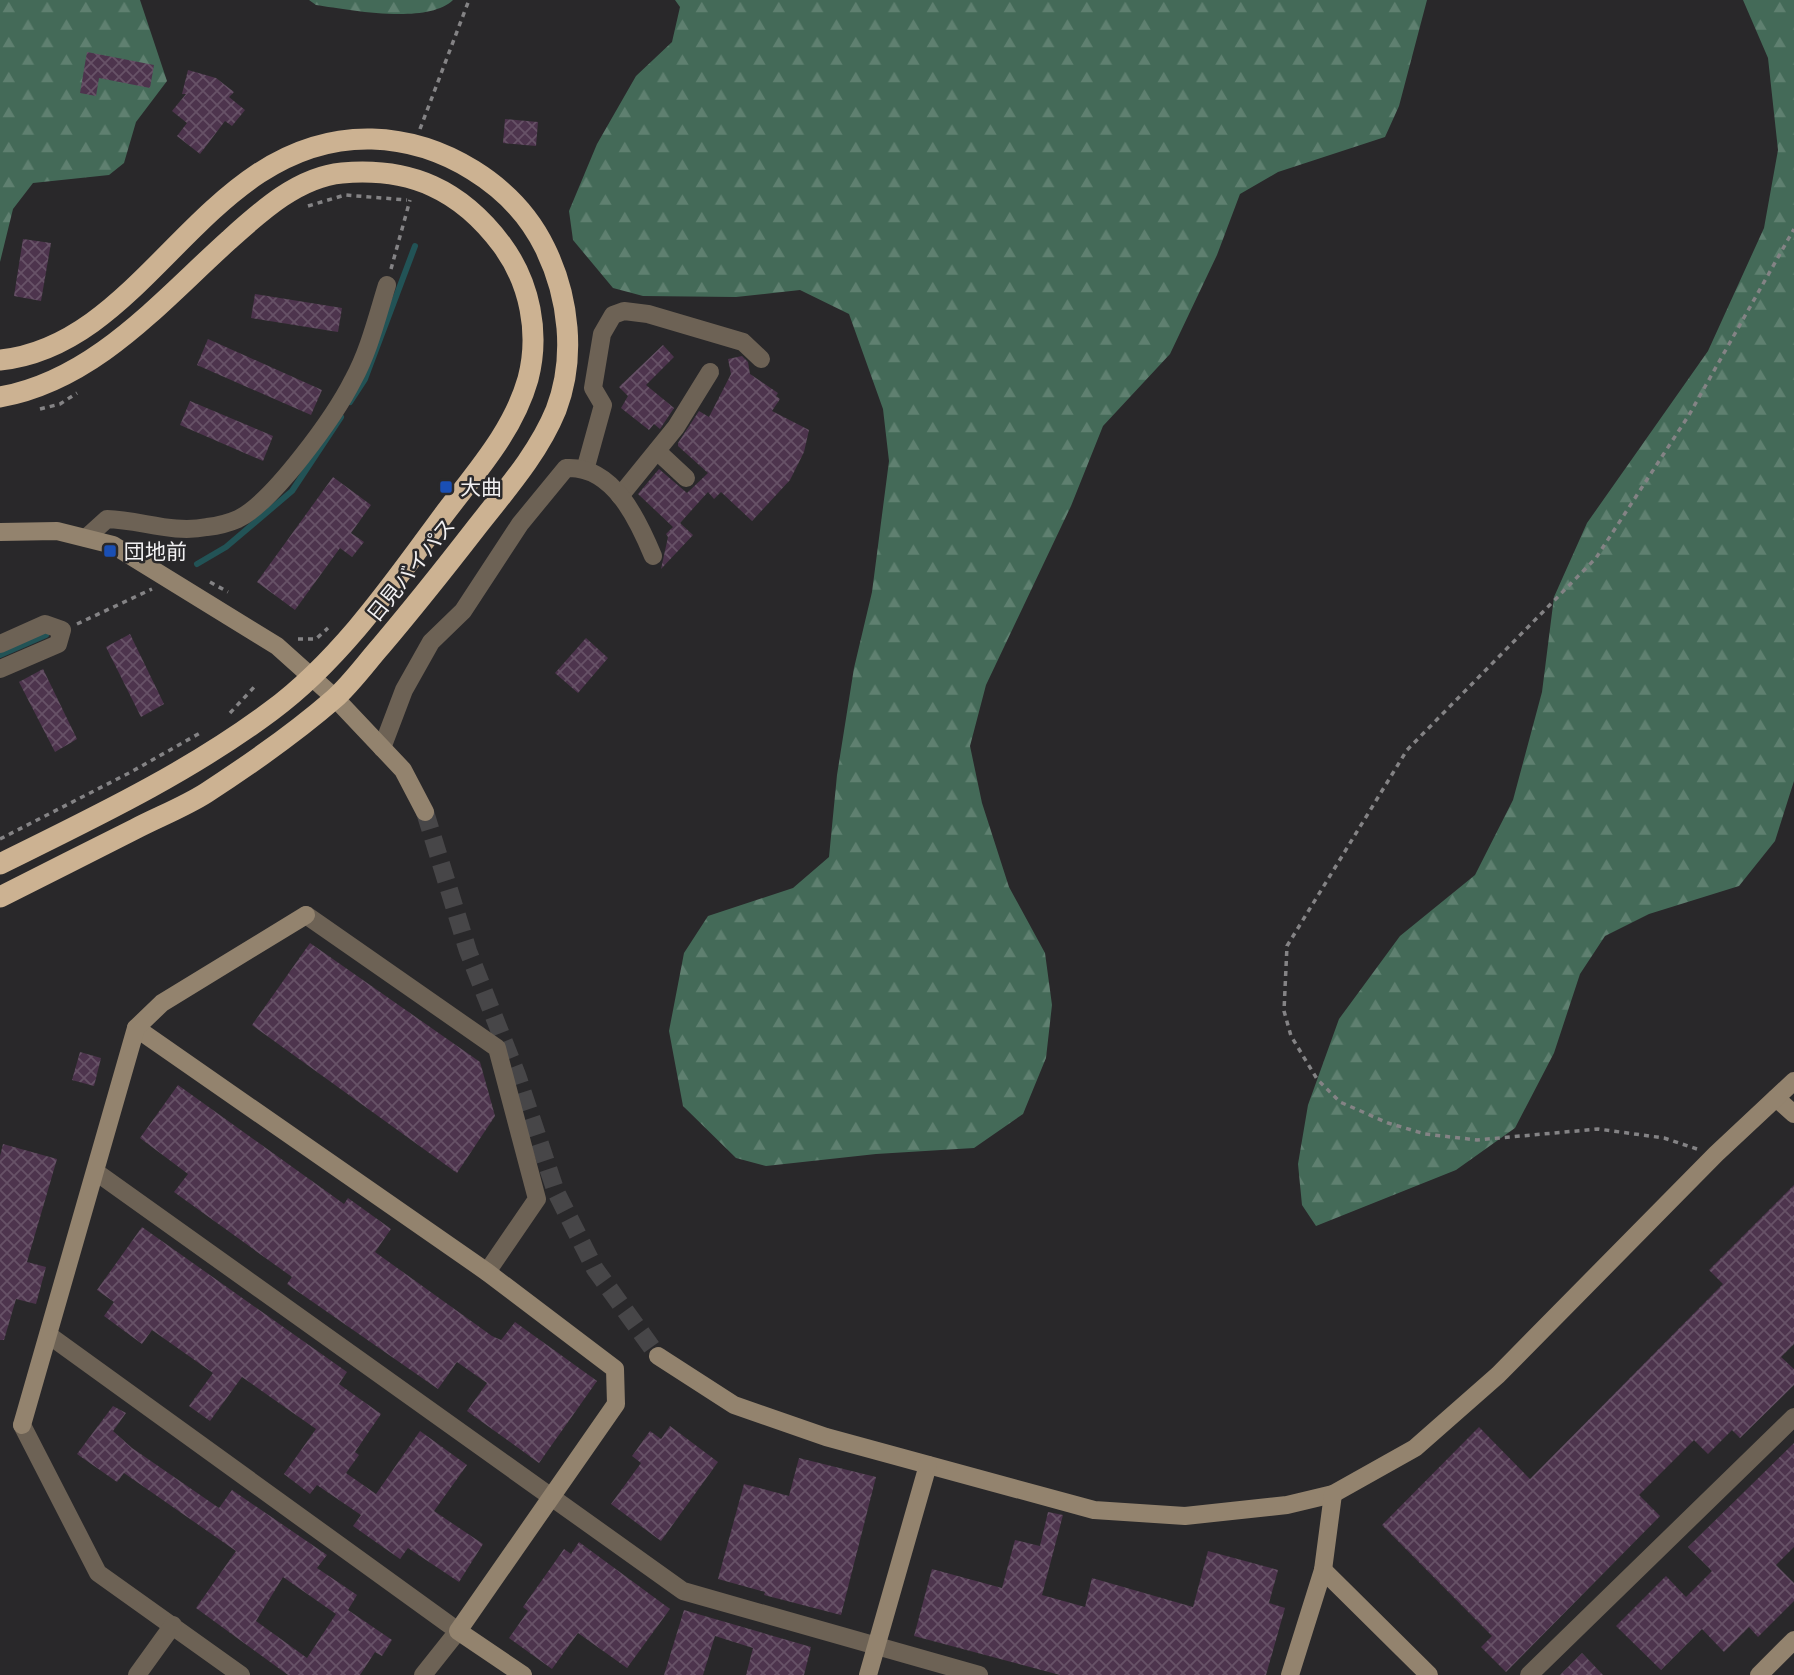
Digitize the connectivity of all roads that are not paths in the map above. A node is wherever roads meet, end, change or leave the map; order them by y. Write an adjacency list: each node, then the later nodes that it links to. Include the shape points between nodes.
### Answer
1 (387, 285): 11 (street, via 353,382 273,491 238,519 206,528 170,530 107,519)
2 (761, 359): 7 (street, via 743,342 648,314 624,311 613,315 602,334 593,388 603,405)
3 (0, 360): 16 (highway, 日見バイパス, via 16,359 61,342 104,313 242,183 295,153 346,140 415,144 477,172 510,199 539,235 557,276 566,313 564,380 556,408 527,461 424,594)
4 (710, 372): 6 (street)
5 (0, 397): 15 (highway, 日見バイパス, via 72,374 118,341 258,214 307,183 339,173 396,175 454,195 482,218 517,268 533,323 533,352 521,398 501,439 394,582)
6 (657, 451): 8 (street); 9 (street)
7 (585, 470): 9 (street); 17 (street, via 566,468 520,524 463,611 431,642 404,690)
8 (686, 478)
9 (620, 496): 12 (street)
10 (0, 532): 11 (street, via 57,531)
11 (86, 538): 15 (street, via 113,545 173,580 277,646)
12 (653, 556)
13 (0, 644): 14 (street, via 45,624 62,630 58,644)
14 (0, 669)
15 (309, 677): 16 (street); 19 (highway, 日見バイパス, via 274,709 189,767)
16 (335, 698): 17 (street); 20 (highway, 日見バイパス, via 203,795)
17 (382, 748): 18 (street, via 403,770)
18 (425, 811)
19 (0, 864)
20 (0, 897)
21 (136, 1028): 25 (street); 26 (street); 26 (street, via 162,1003 306,915 497,1048 537,1199)
22 (1794, 1080): 23 (street)
23 (1776, 1098): 24 (street); 31 (street, via 1498,1375 1415,1448)
24 (1794, 1114)
25 (96, 1172): 27 (street); 32 (street)
26 (487, 1272): 32 (street, via 615,1369 616,1405)
27 (50, 1336): 34 (street, via 22,1425 98,1573); 35 (street)
28 (658, 1356): 30 (street, via 734,1405)
29 (1794, 1417): 46 (street)
30 (928, 1465): 31 (street, via 1094,1510 1145,1515 1255,1509); 37 (street)
31 (1333, 1494): 33 (street)
32 (553, 1498): 35 (street); 37 (street, via 682,1591)
33 (1323, 1570): 44 (street); 45 (street)
34 (173, 1625): 38 (street); 39 (street)
35 (458, 1631): 40 (street); 41 (street)
36 (1794, 1640): 47 (street)
37 (877, 1646): 42 (street); 43 (street)
38 (137, 1675)
39 (241, 1675)
40 (423, 1675)
41 (523, 1675)
42 (868, 1675)
43 (979, 1675)
44 (1290, 1675)
45 (1429, 1675)
46 (1529, 1675)
47 (1759, 1675)

